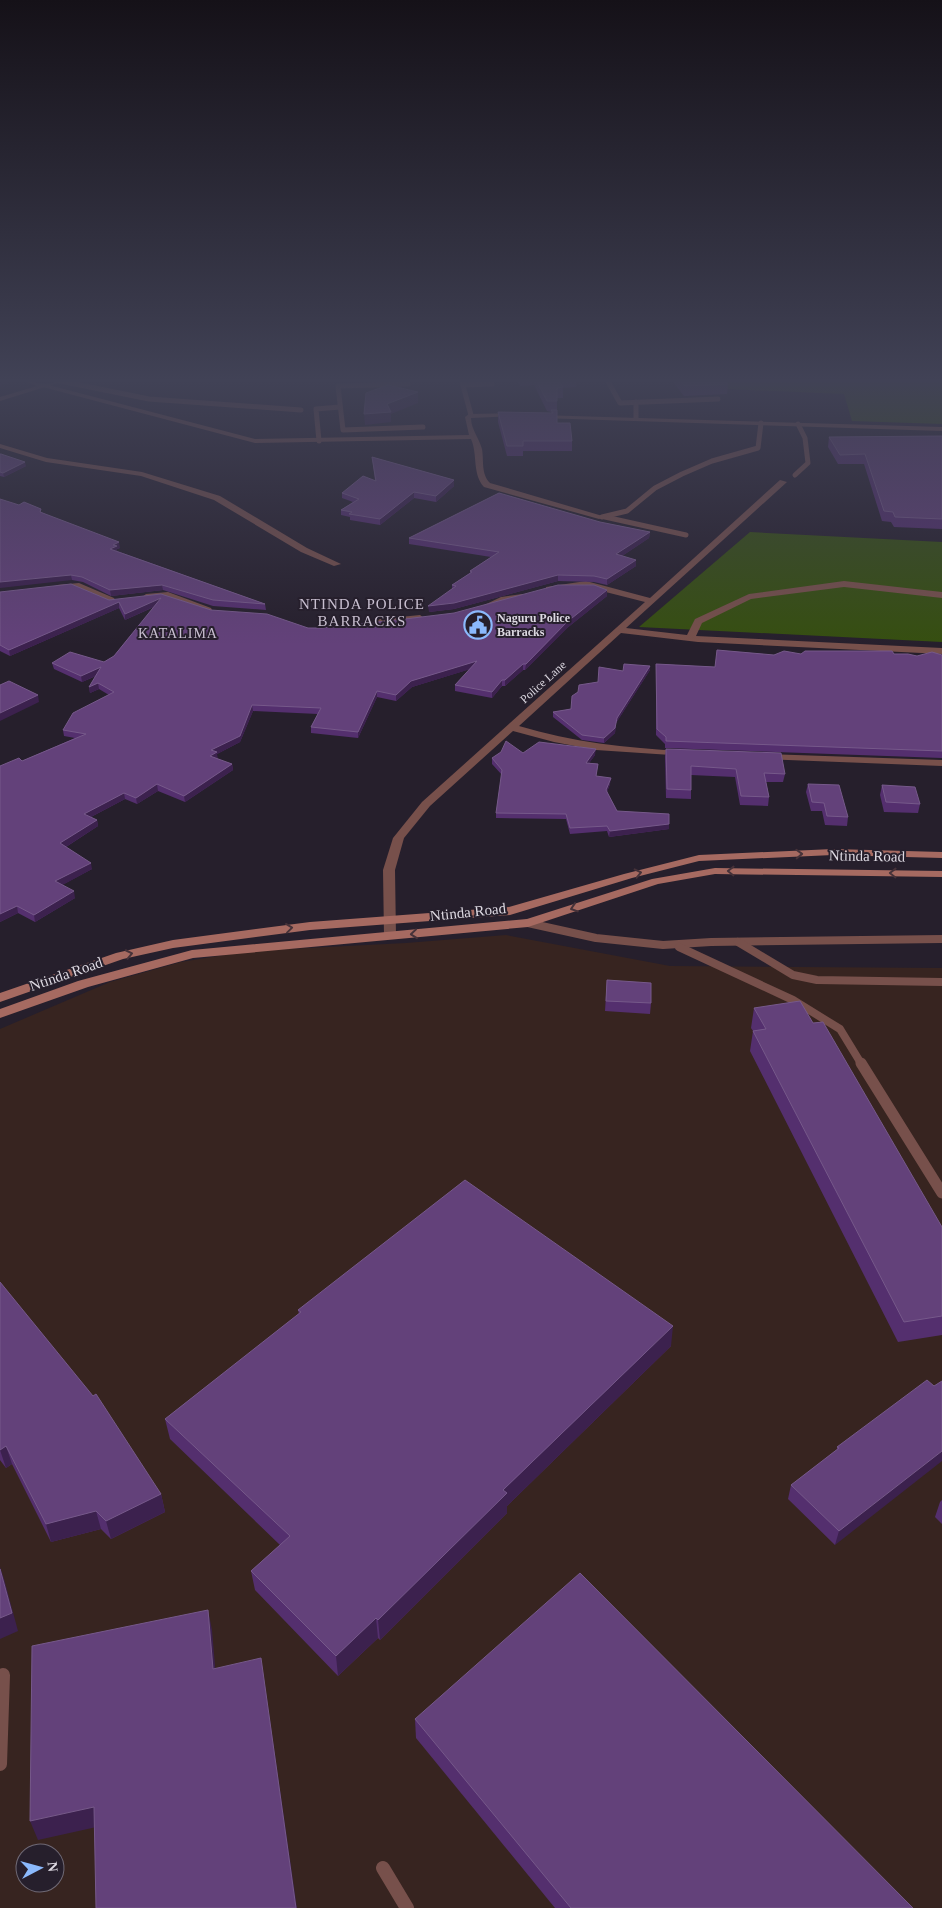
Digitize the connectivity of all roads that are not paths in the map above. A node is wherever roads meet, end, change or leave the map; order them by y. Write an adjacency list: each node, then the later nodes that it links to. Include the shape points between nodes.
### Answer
1 (94, 467): 9 (street, via 142,474 217,498 304,550)
2 (480, 467): 7 (street, via 481,479 487,485)
3 (698, 467): 7 (lane, via 655,488 627,511)
4 (804, 467): 5 (lane)
5 (795, 475)
6 (783, 482): 14 (street, Police Lane)
7 (602, 516): 8 (lane)
8 (686, 535)
9 (337, 564)
10 (48, 589): 13 (street, via 79,586 103,598)
11 (942, 595): 20 (street, via 844,584 749,597 698,622)
12 (135, 598): 16 (street, via 168,596)
13 (119, 600)
14 (653, 601): 15 (street, via 586,584 558,586); 19 (street, Police Lane)
15 (473, 610)
16 (220, 612)
17 (427, 617): 18 (street)
18 (372, 624)
19 (619, 630): 20 (street); 22 (street, Police Lane)
20 (690, 638): 21 (street)
21 (942, 651)
22 (512, 727): 23 (street, via 552,740 623,751); 28 (street, Police Lane, via 426,804 399,838 389,870)
23 (691, 754)
24 (759, 757): 25 (street)
25 (942, 764)
26 (942, 855): 28 (main road, Ntinda Road, one-way to 26, via 510,911 699,858 833,852)
27 (942, 874): 29 (main road, Ntinda Road, one-way to 29, via 716,871 686,874)
28 (389, 919): 30 (street, Police Lane); 35 (main road, Ntinda Road, one-way to 28, via 120,956 173,944)
29 (528, 923): 30 (main road, Ntinda Road, one-way to 30); 33 (lane, via 607,942)
30 (390, 936): 36 (main road, Ntinda Road, via 192,954 83,984)
31 (942, 939): 32 (lane)
32 (738, 942): 33 (lane); 34 (lane, via 793,975 817,980)
33 (679, 947): 37 (lane, via 793,1000 840,1029)
34 (942, 982)
35 (0, 998)
36 (0, 1014)
37 (942, 1193)
38 (3, 1676): 39 (lane)
39 (0, 1764)
40 (384, 1868): 41 (lane)
41 (407, 1908)

